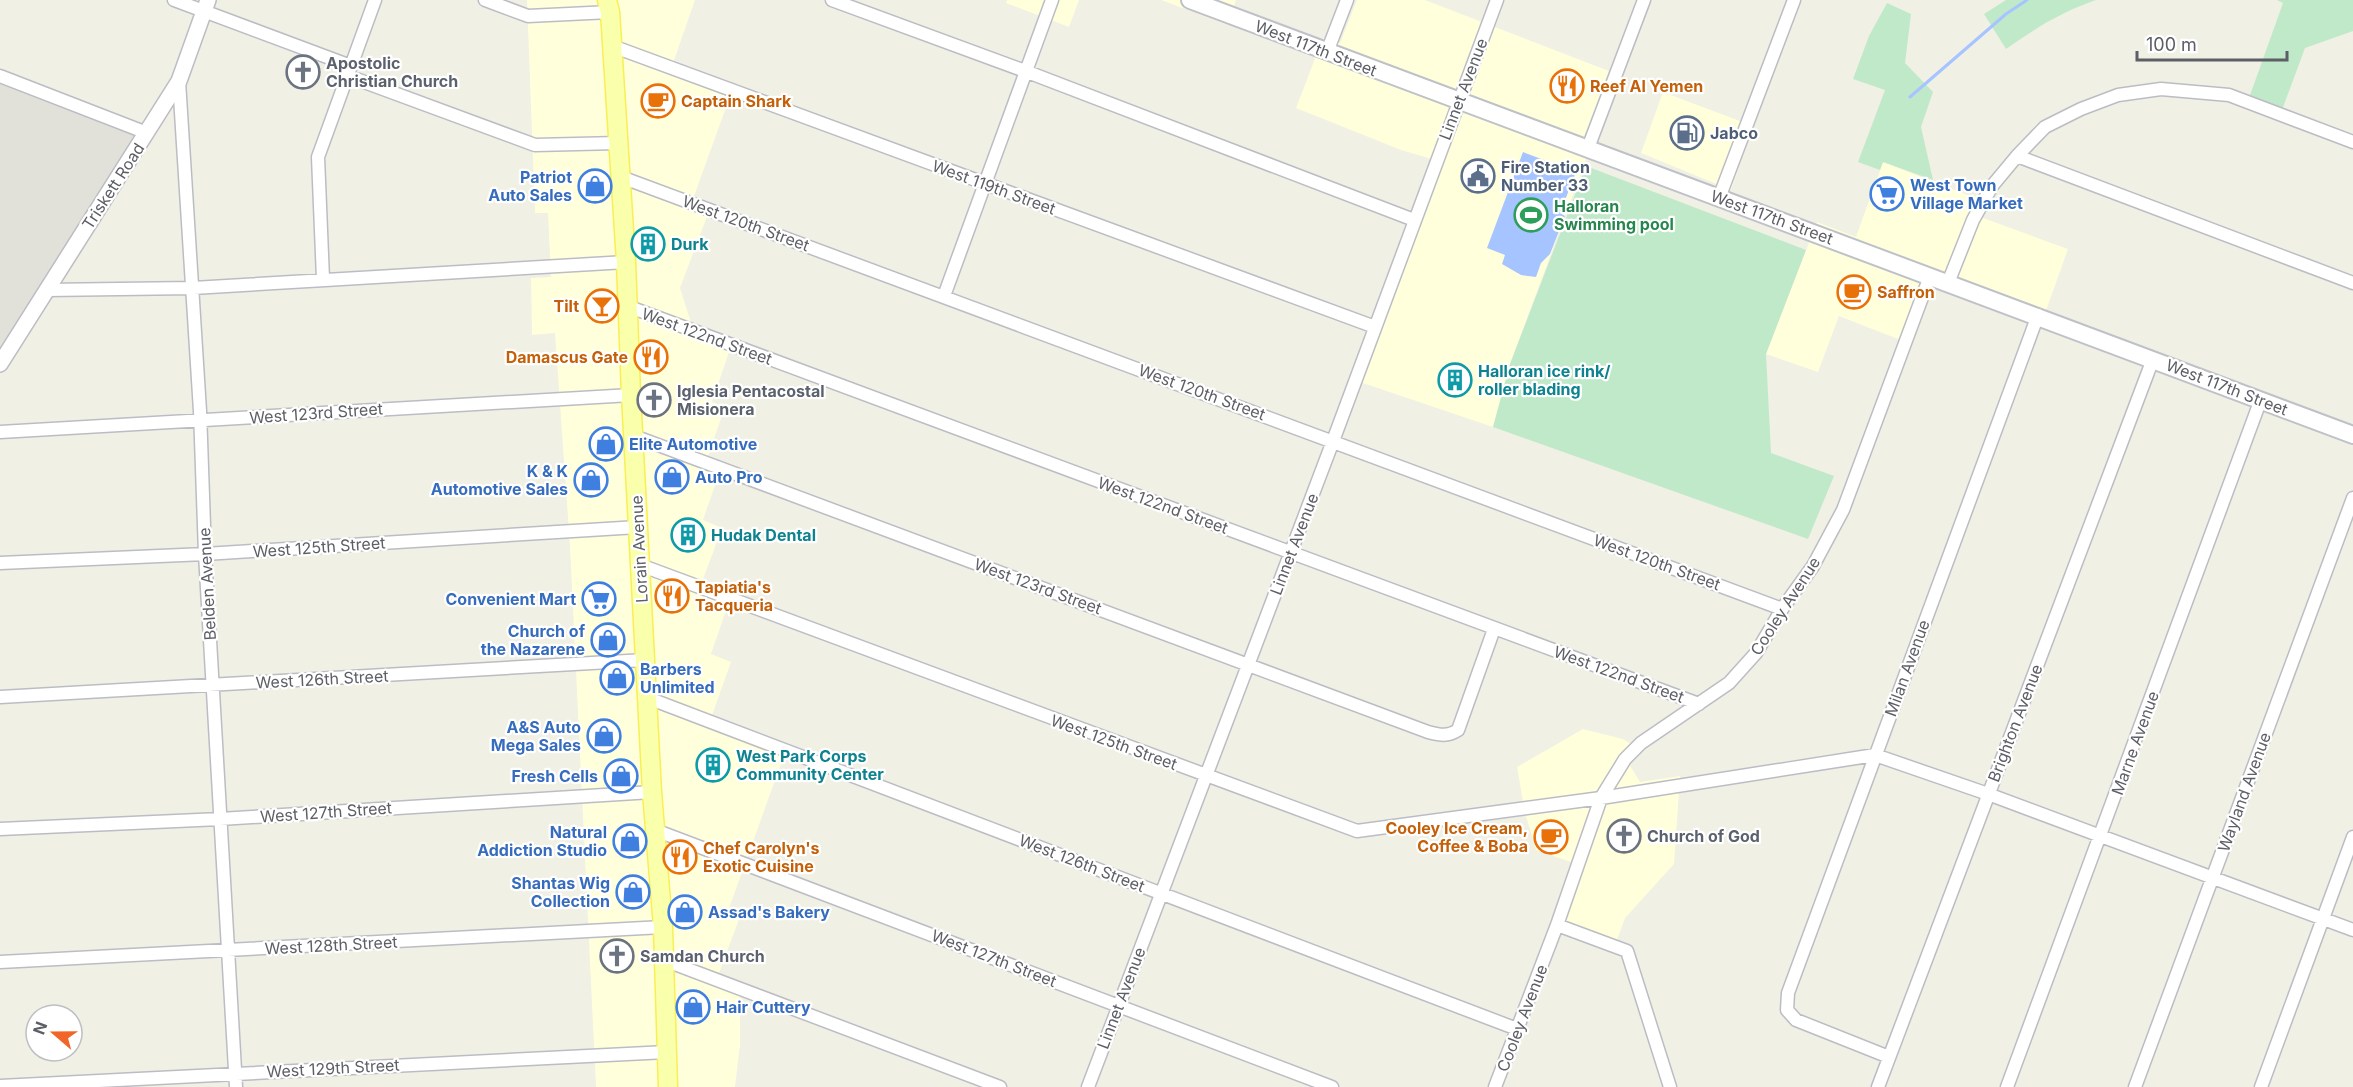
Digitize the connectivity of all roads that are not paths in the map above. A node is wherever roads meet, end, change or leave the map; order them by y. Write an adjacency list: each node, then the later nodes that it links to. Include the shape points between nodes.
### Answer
1 (174, 0): 12 (street)
2 (375, 0): 15 (street)
3 (485, 0): 11 (street, via 528,16)
4 (832, 0): 16 (street)
5 (1052, 0): 16 (street)
6 (1347, 0): 14 (street)
7 (1497, 0): 19 (street, Linnet Avenue)
8 (1644, 0): 23 (street)
9 (1794, 0): 27 (street)
10 (1196, 1): 14 (main road, West 117th Street)
11 (610, 4): 13 (main road, Lorain Avenue)
12 (206, 6): 15 (street); 18 (street, Triskett Road)
13 (612, 46): 22 (main road, Lorain Avenue); 26 (street, West 119th Street)
14 (1327, 52): 19 (main road, West 117th Street)
15 (350, 71): 22 (street, via 535,145); 31 (street, via 318,157)
16 (1025, 71): 26 (street); 28 (street)
17 (0, 76): 20 (street)
18 (179, 81): 20 (street, Triskett Road); 34 (street, Belden Avenue)
19 (1458, 101): 23 (main road, West 117th Street); 28 (street, Linnet Avenue)
20 (147, 133): 35 (street, Triskett Road)
21 (2353, 142): 24 (street, via 2229,95 2162,89 2118,95 2081,109 2045,128)
22 (618, 143): 25 (main road, Lorain Avenue)
23 (1588, 148): 27 (main road, West 117th Street)
24 (2018, 156): 32 (street, via 1992,186 1972,220); 33 (street)
25 (621, 177): 29 (main road, Lorain Avenue); 36 (street, West 120th Street)
26 (984, 184): 36 (street); 39 (street, West 119th Street)
27 (1719, 198): 30 (main road, West 117th Street)
28 (1414, 220): 39 (street, Linnet Avenue)
29 (626, 262): 31 (street); 37 (main road, Lorain Avenue)
30 (1930, 276): 32 (main road, West 117th Street); 55 (street, Cooley Avenue, via 1843,510 1813,566)
31 (323, 279): 34 (street)
32 (1948, 283): 38 (main road, West 117th Street)
33 (2353, 284)
34 (192, 288): 35 (street); 44 (street, Belden Avenue)
35 (46, 290): 41 (street, Triskett Road)
36 (944, 296): 48 (street, West 120th Street)
37 (627, 306): 42 (main road, Lorain Avenue); 51 (street, West 122nd Street)
38 (2038, 315): 40 (main road, West 117th Street); 63 (street, Milan Avenue)
39 (1375, 327): 48 (street, Linnet Avenue)
40 (2153, 359): 43 (main road, West 117th Street); 66 (street, Brighton Avenue)
41 (0, 364)
42 (631, 395): 44 (street, West 123rd Street); 47 (main road, Lorain Avenue)
43 (2261, 399): 46 (main road, West 117th Street); 71 (street, Marne Avenue)
44 (201, 420): 45 (street, West 123rd Street); 52 (street, Belden Avenue)
45 (0, 432)
46 (2353, 435)
47 (634, 436): 50 (main road, Lorain Avenue); 58 (street, West 123rd Street)
48 (1333, 441): 51 (street, Linnet Avenue); 55 (street, West 120th Street)
49 (2353, 498): 73 (street, Wayland Avenue)
50 (638, 527): 52 (street, West 125th Street); 54 (main road, Lorain Avenue)
51 (1290, 552): 56 (street, West 122nd Street); 58 (street, Linnet Avenue)
52 (206, 554): 53 (street, West 125th Street); 59 (street, Belden Avenue)
53 (0, 563)
54 (640, 565): 57 (main road, Lorain Avenue); 64 (street, West 125th Street)
55 (1782, 609): 62 (street, Cooley Avenue, via 1756,653)
56 (1494, 629): 58 (street, West 123rd Street, via 1458,730 1450,735 1428,732); 62 (street, West 122nd Street)
57 (645, 660): 59 (street, West 126th Street); 61 (main road, Lorain Avenue)
58 (1248, 664): 64 (street, Linnet Avenue)
59 (213, 686): 60 (street, West 126th Street); 68 (street, Belden Avenue)
60 (0, 697)
61 (648, 698): 65 (main road, Lorain Avenue); 74 (street, West 126th Street)
62 (1699, 704): 67 (street, Cooley Avenue, via 1658,730 1625,759)
63 (1875, 755): 66 (street); 67 (street, West 125th Street); 85 (street, Milan Avenue, via 1788,993 1787,1010 1796,1020)
64 (1206, 776): 67 (street, West 125th Street, via 1357,831); 74 (street, Linnet Avenue)
65 (652, 792): 68 (street, West 127th Street); 70 (main road, Lorain Avenue)
66 (1988, 794): 71 (street); 85 (street, Brighton Avenue)
67 (1601, 798): 76 (street, Cooley Avenue)
68 (220, 819): 69 (street, West 127th Street); 79 (street, Belden Avenue)
69 (0, 829)
70 (655, 830): 77 (main road, Lorain Avenue); 82 (street, West 127th Street)
71 (2100, 837): 73 (street); 96 (street, Marne Avenue)
72 (2353, 837): 75 (street)
73 (2212, 877): 75 (street); 97 (street, Wayland Avenue)
74 (1161, 893): 82 (street, Linnet Avenue); 83 (street, West 126th Street)
75 (2323, 918): 78 (street); 98 (street)
76 (1557, 925): 83 (street, Cooley Avenue); 94 (street, via 1627,951)
77 (663, 927): 79 (street, West 128th Street); 80 (main road, Lorain Avenue)
78 (2353, 930)
79 (228, 951): 81 (street, West 128th Street); 86 (street, Belden Avenue)
80 (664, 960): 84 (main road, Lorain Avenue); 90 (street)
81 (0, 962)
82 (1118, 1006): 91 (street, Linnet Avenue); 92 (street, West 127th Street)
83 (1517, 1029): 93 (street, Cooley Avenue)
84 (667, 1052): 86 (street, West 129th Street); 89 (main road, Lorain Avenue)
85 (1889, 1057): 95 (street, Brighton Avenue)
86 (235, 1073): 87 (street, West 129th Street); 88 (street, Belden Avenue)
87 (0, 1086)
88 (236, 1087)
89 (668, 1087)
90 (1000, 1087)
91 (1088, 1087)
92 (1332, 1087)
93 (1495, 1087)
94 (1670, 1087)
95 (1878, 1087)
96 (2007, 1087)
97 (2135, 1087)
98 (2261, 1087)

